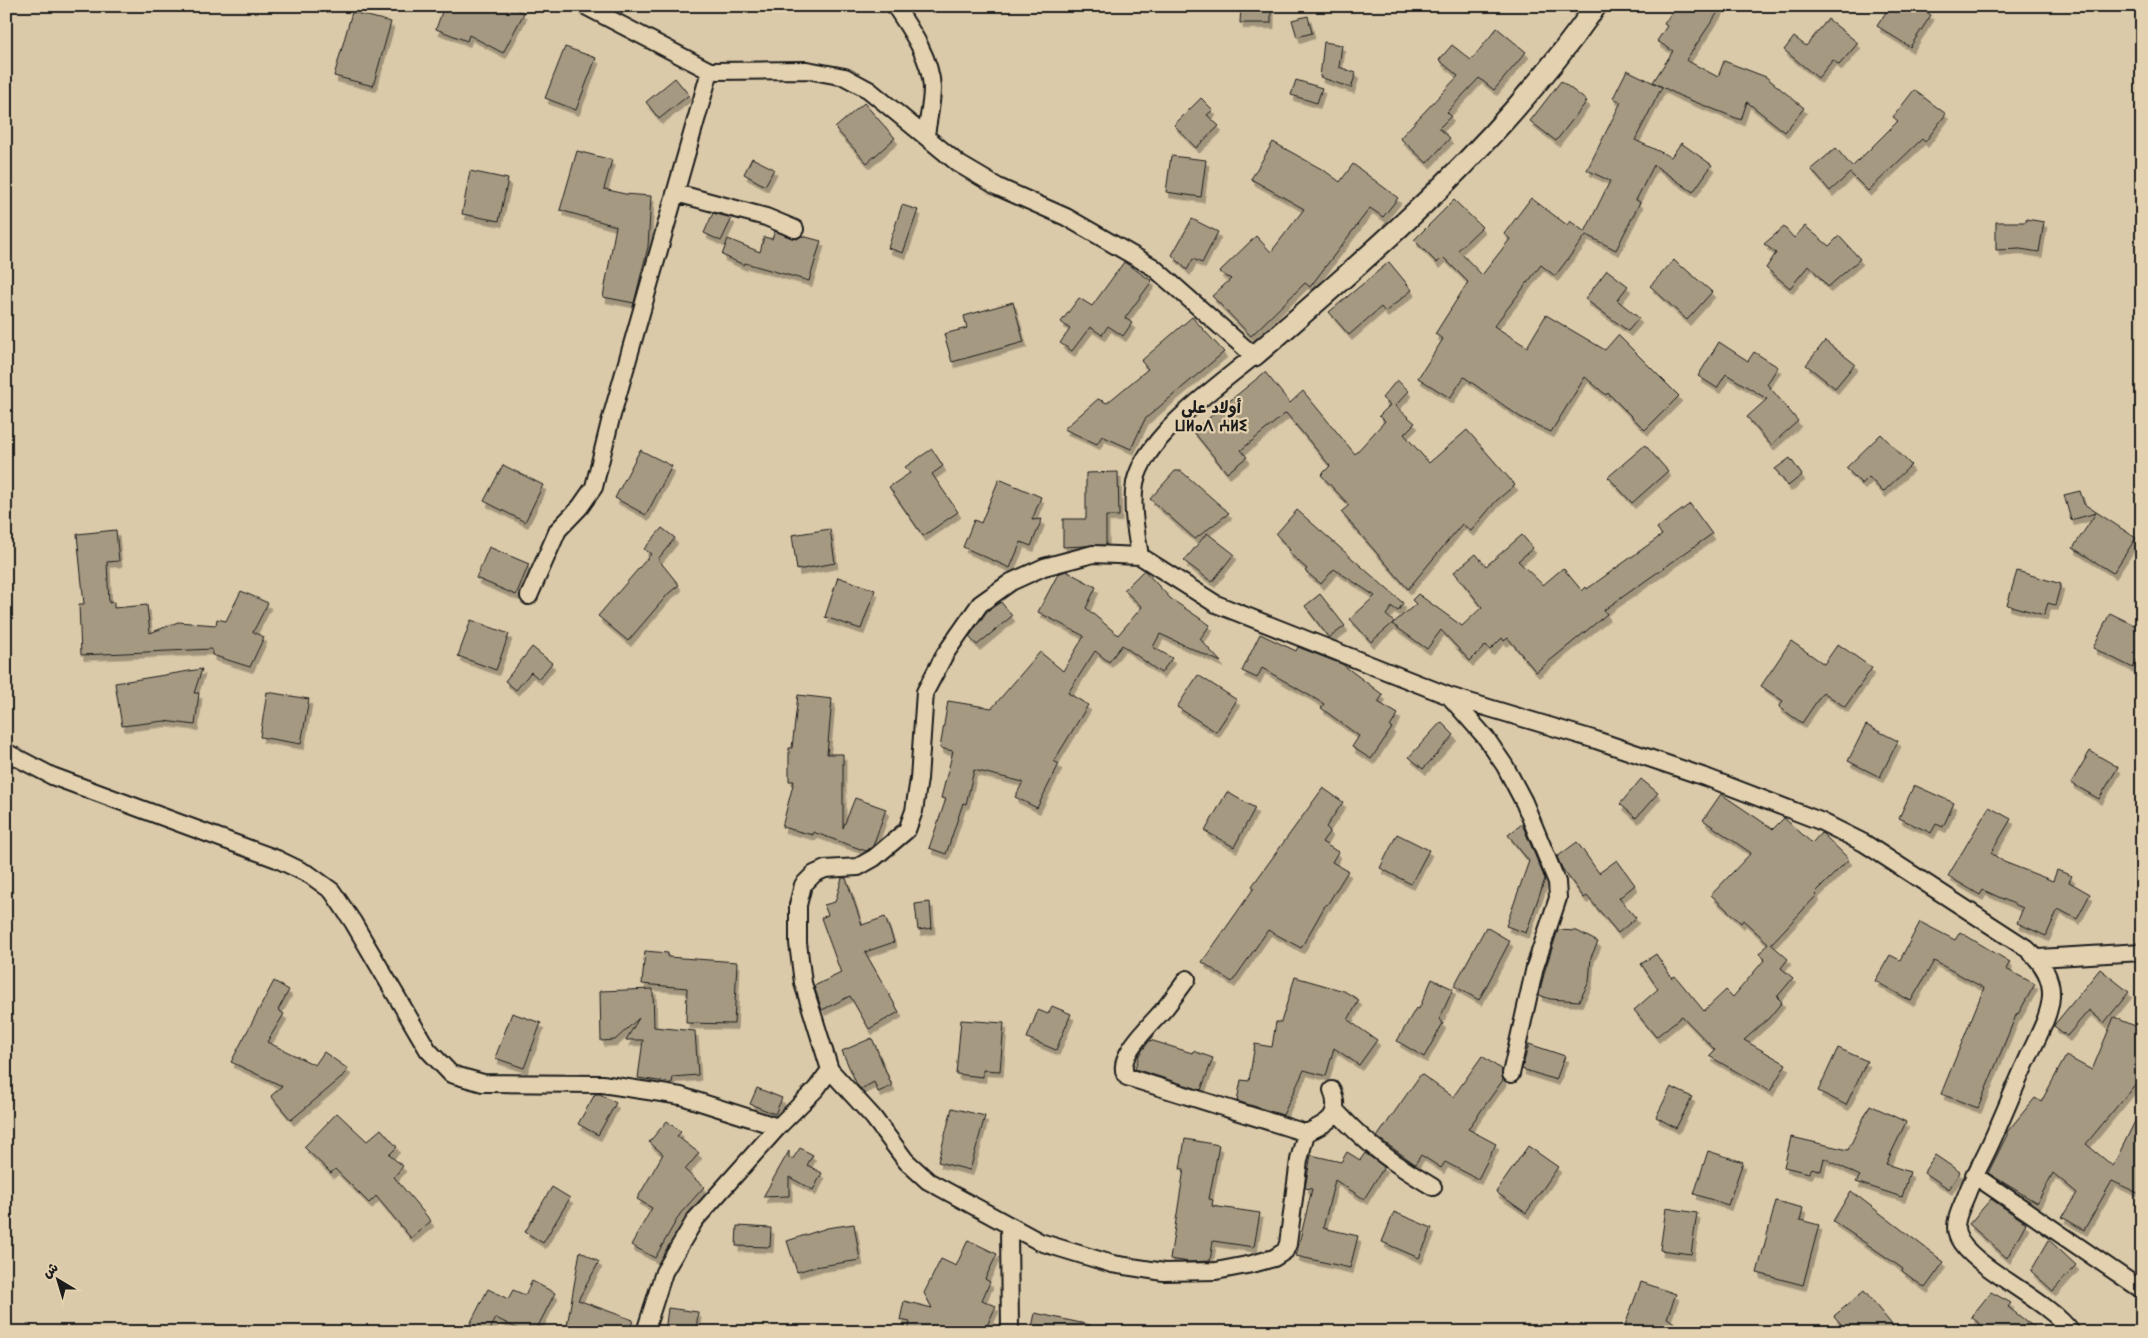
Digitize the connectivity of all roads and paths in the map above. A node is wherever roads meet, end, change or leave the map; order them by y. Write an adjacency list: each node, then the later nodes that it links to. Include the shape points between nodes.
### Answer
1 (585, 6): 4 (street)
2 (895, 6): 5 (street, via 912,32 926,63 932,88)
3 (1596, 6): 8 (street, via 1569,46 1449,180 1350,274)
4 (710, 71): 5 (street, via 808,70 845,77 869,90); 6 (street)
5 (926, 135): 8 (street, via 958,164 998,187 1066,217 1153,267)
6 (676, 193): 7 (street, via 766,217); 10 (street, via 594,487 580,508 558,530)
7 (795, 229)
8 (1254, 356): 9 (street, via 1174,424 1150,452 1136,481 1133,510)
9 (1140, 556): 11 (street, via 1216,604); 16 (street, via 1094,554 1044,567 1011,582 980,604 944,654 925,692 919,779 907,830 858,867 825,869 803,885 798,905 803,984)
10 (529, 596)
11 (1449, 696): 14 (street, via 1680,768 1820,821 1864,843); 17 (street, via 1486,738 1505,766 1524,802 1557,882 1558,898 1535,967)
12 (6, 752): 20 (street, via 52,776 277,859 310,876 332,892 428,1050 451,1074 483,1083 602,1084 681,1096)
13 (2142, 952): 14 (street)
14 (2038, 958): 22 (street, via 2045,969 2052,997 2043,1025)
15 (1187, 979): 21 (street, via 1130,1050 1123,1067 1126,1077)
16 (830, 1070): 20 (street); 24 (street, via 874,1117 906,1161 928,1181)
17 (1511, 1074)
18 (1332, 1090): 19 (street)
19 (1336, 1111): 21 (street, via 1324,1125); 23 (street, via 1360,1137 1389,1160)
20 (778, 1127): 26 (street, via 695,1220 664,1272)
21 (1306, 1133): 24 (street, via 1299,1160 1288,1244 1274,1258 1216,1271 1164,1272 1112,1264 1040,1242)
22 (1974, 1175): 25 (street); 28 (street, via 1955,1223 1957,1236 1965,1248 1998,1274 2053,1311)
23 (1433, 1187)
24 (1009, 1226): 27 (street)
25 (2142, 1290)
26 (645, 1332)
27 (1010, 1332)
28 (2071, 1332)

